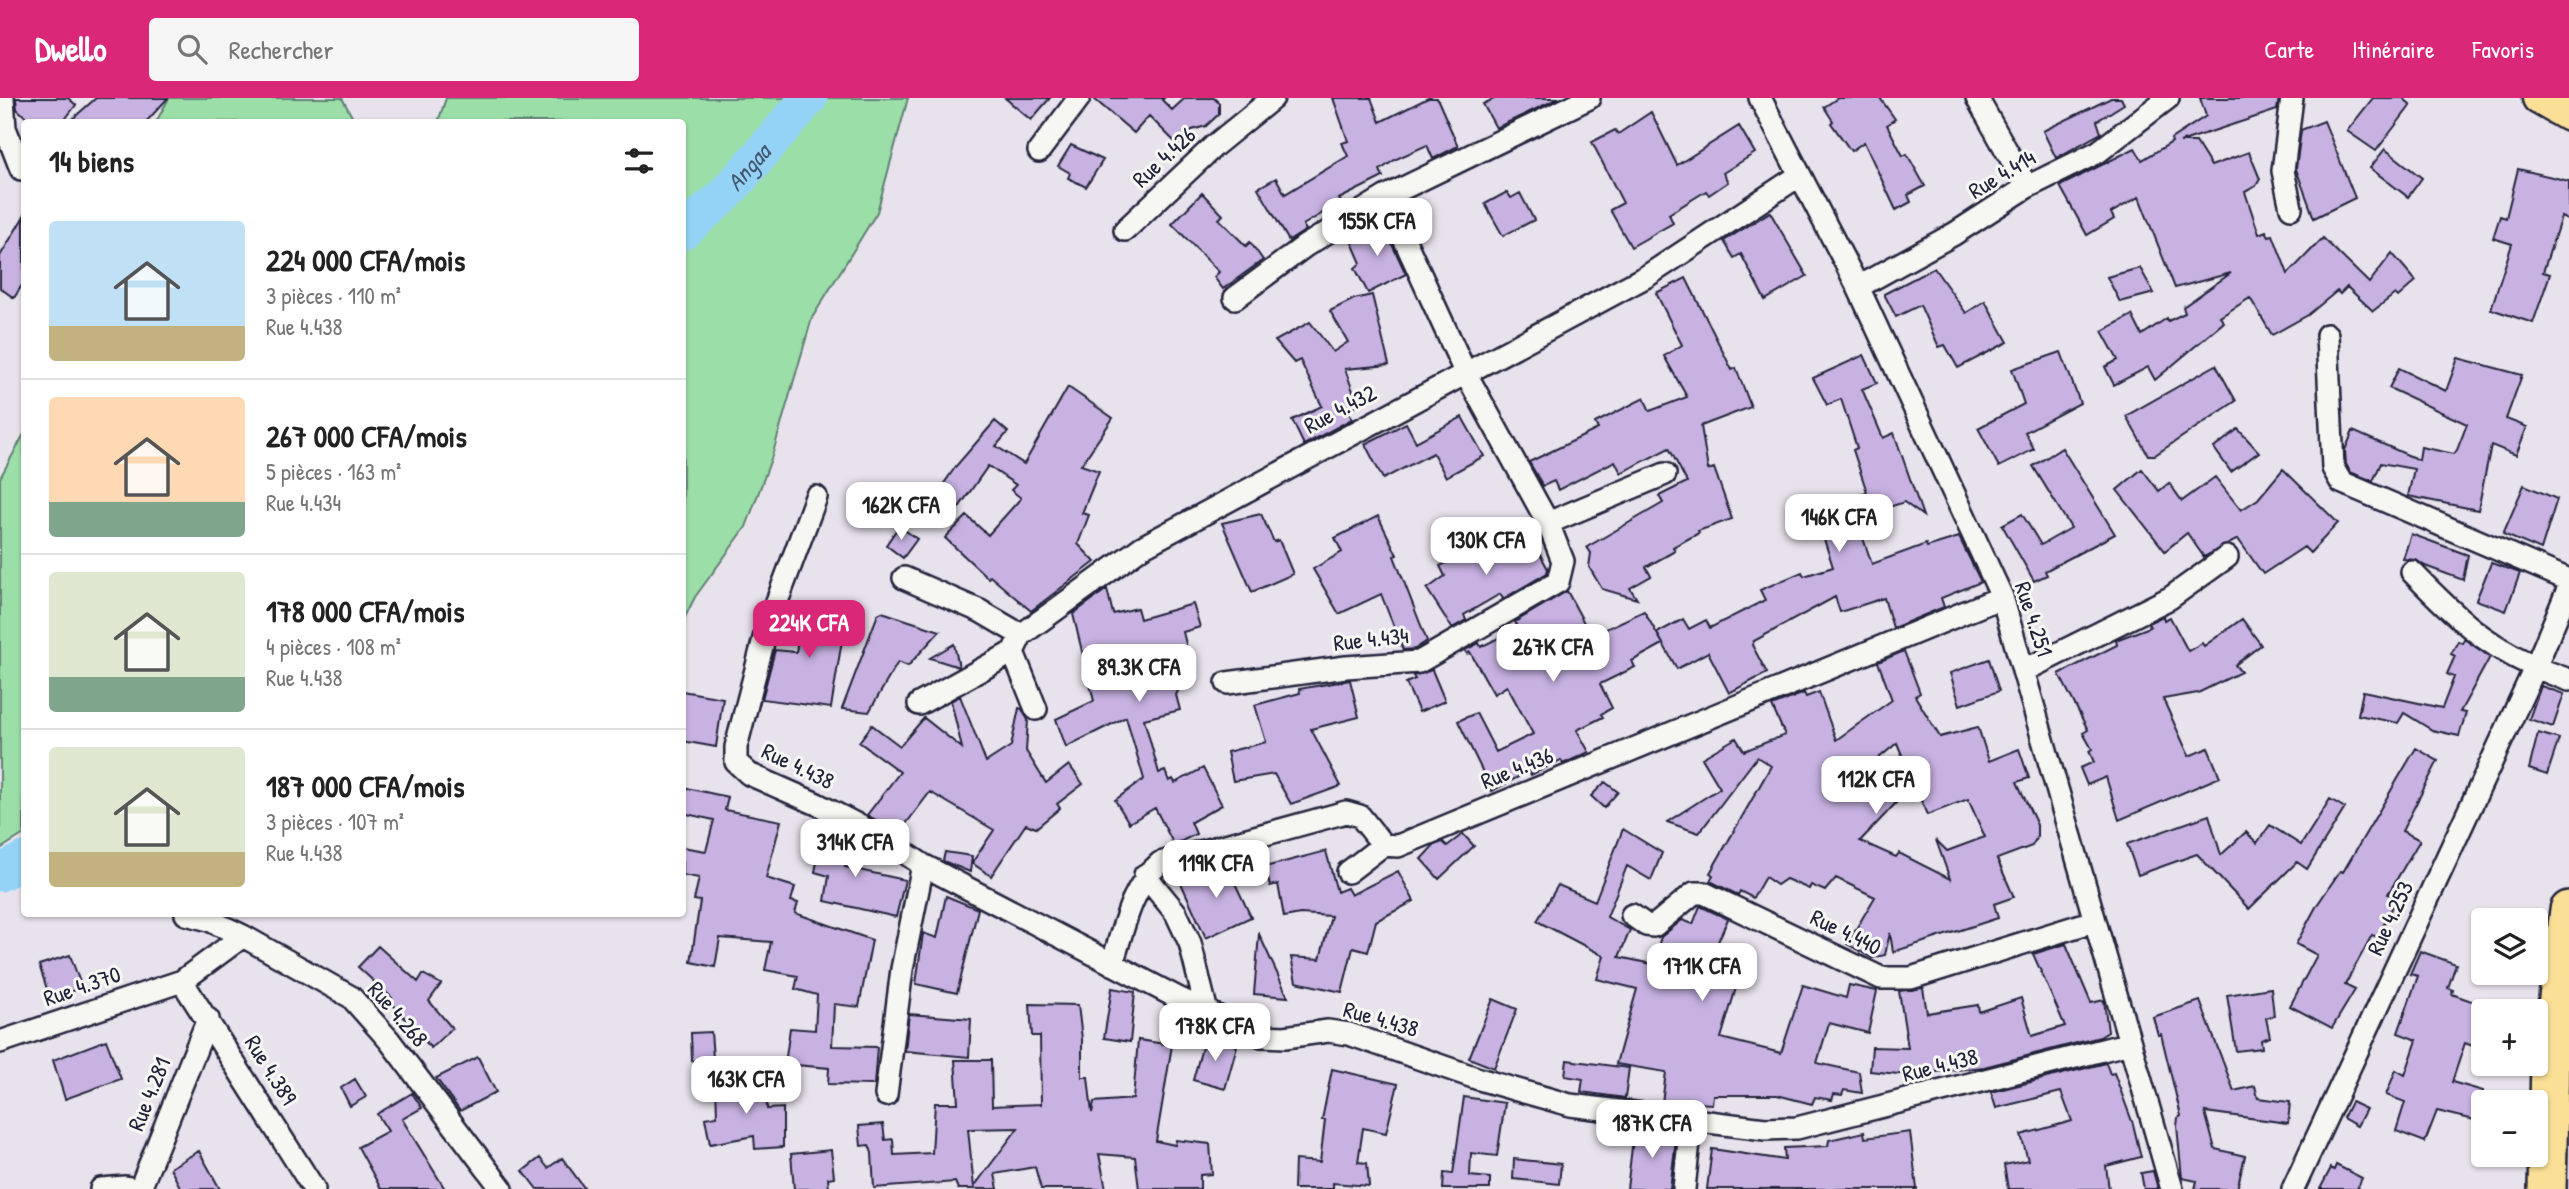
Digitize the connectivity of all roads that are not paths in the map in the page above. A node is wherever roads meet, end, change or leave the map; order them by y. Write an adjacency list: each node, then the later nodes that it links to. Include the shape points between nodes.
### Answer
1 (3, 98): 9 (street)
2 (1079, 98): 10 (street)
3 (1273, 98): 16 (street, Rue 4.426)
4 (1589, 98): 14 (street)
5 (1760, 98): 12 (street, Rue 4.251)
6 (1977, 98): 13 (street)
7 (2168, 98): 13 (street, Rue 4.414, via 2098,152)
8 (2292, 98): 15 (street, via 2283,171)
9 (6, 150): 11 (street)
10 (1039, 150)
11 (21, 169)
12 (1800, 175): 17 (street, Rue 4.251); 20 (street, Rue 4.432, via 1647,276)
13 (2027, 187): 17 (street, Rue 4.414)
14 (1385, 197): 18 (street, via 1305,246); 20 (street, Rue 4.434)
15 (2291, 208)
16 (1125, 230)
17 (1858, 287): 29 (street, Rue 4.251)
18 (1235, 298)
19 (2327, 335): 27 (street, via 2333,468 2341,482)
20 (1465, 372): 23 (street, Rue 4.434); 30 (street, Rue 4.432, via 1142,547)
21 (1665, 474): 23 (street)
22 (816, 497): 38 (street, Rue 4.438, via 766,631 736,762 749,774 881,837)
23 (1548, 523): 34 (street, Rue 4.434, via 1563,561 1558,582 1435,655 1419,662)
24 (2227, 557): 32 (street, via 2170,598)
25 (2412, 572): 31 (street, via 2490,645)
26 (904, 578): 30 (street, via 979,611)
27 (2569, 580)
28 (2569, 587): 31 (street, Rue 4.253)
29 (2002, 597): 32 (street, Rue 4.251); 37 (street, Rue 4.436, via 1398,846)
30 (1017, 643): 35 (street, Rue 4.432); 36 (street)
31 (2535, 668): 33 (street); 62 (street, Rue 4.253)
32 (2023, 671): 44 (street, Rue 4.251)
33 (2569, 680)
34 (1227, 683)
35 (919, 704)
36 (1035, 709)
37 (1383, 845): 39 (street); 40 (street, via 1360,816 1346,812 1175,856)
38 (923, 865): 46 (street, Rue 4.438); 53 (street, via 902,969)
39 (1348, 872)
40 (1146, 875): 46 (street); 49 (street, via 1176,913 1190,943)
41 (2569, 910): 48 (highway)
42 (1632, 915): 44 (street, Rue 4.440, via 1654,926 1694,893 1704,893 1881,978 1897,980)
43 (198, 917): 45 (street, Rue 4.268)
44 (2094, 920): 52 (street, Rue 4.251)
45 (243, 936): 47 (street); 59 (street, Rue 4.268, via 351,997)
46 (1112, 964): 49 (street, Rue 4.438)
47 (182, 981): 50 (street, Rue 4.389); 51 (street, Rue 4.370)
48 (2564, 983): 63 (highway, via 2550,1062)
49 (1207, 1012): 54 (street, Rue 4.438, via 1262,1036 1328,1031 1357,1035 1479,1079 1570,1105)
50 (208, 1019): 57 (street, Rue 4.281); 58 (street, Rue 4.389)
51 (0, 1042)
52 (2130, 1043): 54 (street, Rue 4.438, via 1797,1128); 61 (street, Rue 4.251)
53 (886, 1096)
54 (1691, 1122): 60 (street)
55 (101, 1189): 56 (street)
56 (134, 1189)
57 (140, 1189)
58 (314, 1189)
59 (502, 1189)
60 (1684, 1189)
61 (2172, 1189)
62 (2293, 1189)
63 (2547, 1189)

